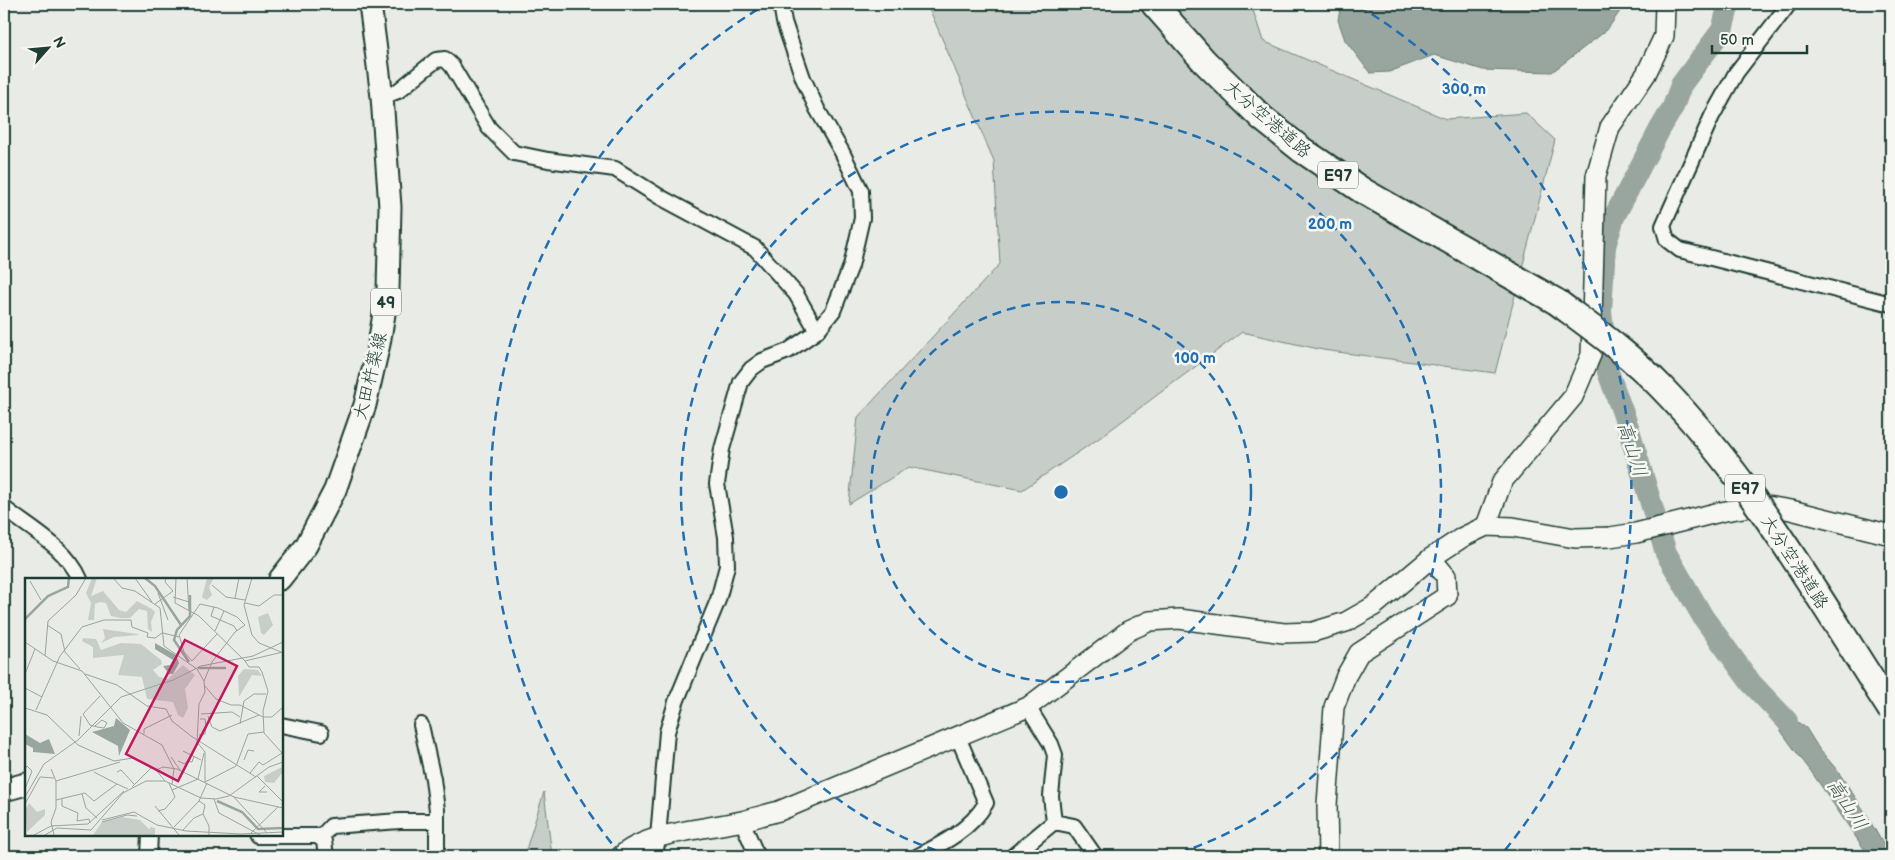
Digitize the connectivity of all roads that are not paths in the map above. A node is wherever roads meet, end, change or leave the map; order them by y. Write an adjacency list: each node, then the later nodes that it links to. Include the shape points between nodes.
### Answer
1 (370, 4): 7 (main road, 大田杵築線 / 49)
2 (781, 4): 10 (street, via 802,78 861,191 862,218 851,266 833,311)
3 (1154, 4): 8 (highway, 大分空港道路 / E97, via 1204,61 1262,118 1302,150 1363,191)
4 (1175, 4): 8 (highway, 大分空港道路 / E97, via 1237,74 1301,132 1390,195)
5 (1665, 4): 12 (street, via 1664,36 1646,74 1610,127 1596,176 1591,355 1573,397 1502,482)
6 (1789, 4): 9 (street, via 1736,73 1712,116 1663,226 1667,240 1680,250)
7 (382, 97): 10 (street, via 398,91 436,60 445,59 489,128 514,153 615,169 755,248 796,294); 16 (main road, 大田杵築線 / 49, via 390,207 388,290 379,344 365,405 335,490 306,546)
8 (1557, 302): 18 (highway, 大分空港道路 / E97, bridge, via 1612,343 1659,384 1696,426 1770,521)
9 (1891, 304)
10 (817, 331): 30 (street, via 788,351 762,361 741,382 722,449 717,484 727,566 718,600 667,732)
11 (4, 508): 15 (street, via 65,555)
12 (1486, 526): 13 (street, via 1513,527 1575,538 1610,537 1761,505); 14 (street)
13 (1891, 535)
14 (1431, 558): 17 (street, via 1374,606 1346,622 1313,632 1284,633 1179,619 1150,621 1128,631); 41 (street, via 1446,576 1447,596 1359,653 1334,707 1327,805)
15 (80, 578)
16 (281, 578)
17 (1028, 707): 22 (street); 27 (street, via 1055,755 1051,796)
18 (1891, 710)
19 (282, 725): 21 (street)
20 (421, 726): 25 (street, via 433,779)
21 (321, 733)
22 (958, 737): 26 (street, via 779,811); 38 (street, via 986,803 980,815 950,840)
23 (25, 784): 24 (main road)
24 (4, 790)
25 (437, 821): 31 (street, via 337,825 331,826); 34 (street)
26 (742, 821): 30 (street); 37 (street)
27 (1054, 822): 39 (street); 40 (street, via 1074,826)
28 (150, 835): 32 (street)
29 (258, 835): 31 (street)
30 (658, 837): 35 (street); 36 (street)
31 (320, 838): 33 (street, via 324,841)
32 (149, 856)
33 (326, 856)
34 (436, 856)
35 (621, 856)
36 (655, 856)
37 (757, 856)
38 (918, 856)
39 (1013, 856)
40 (1095, 856)
41 (1328, 856)

